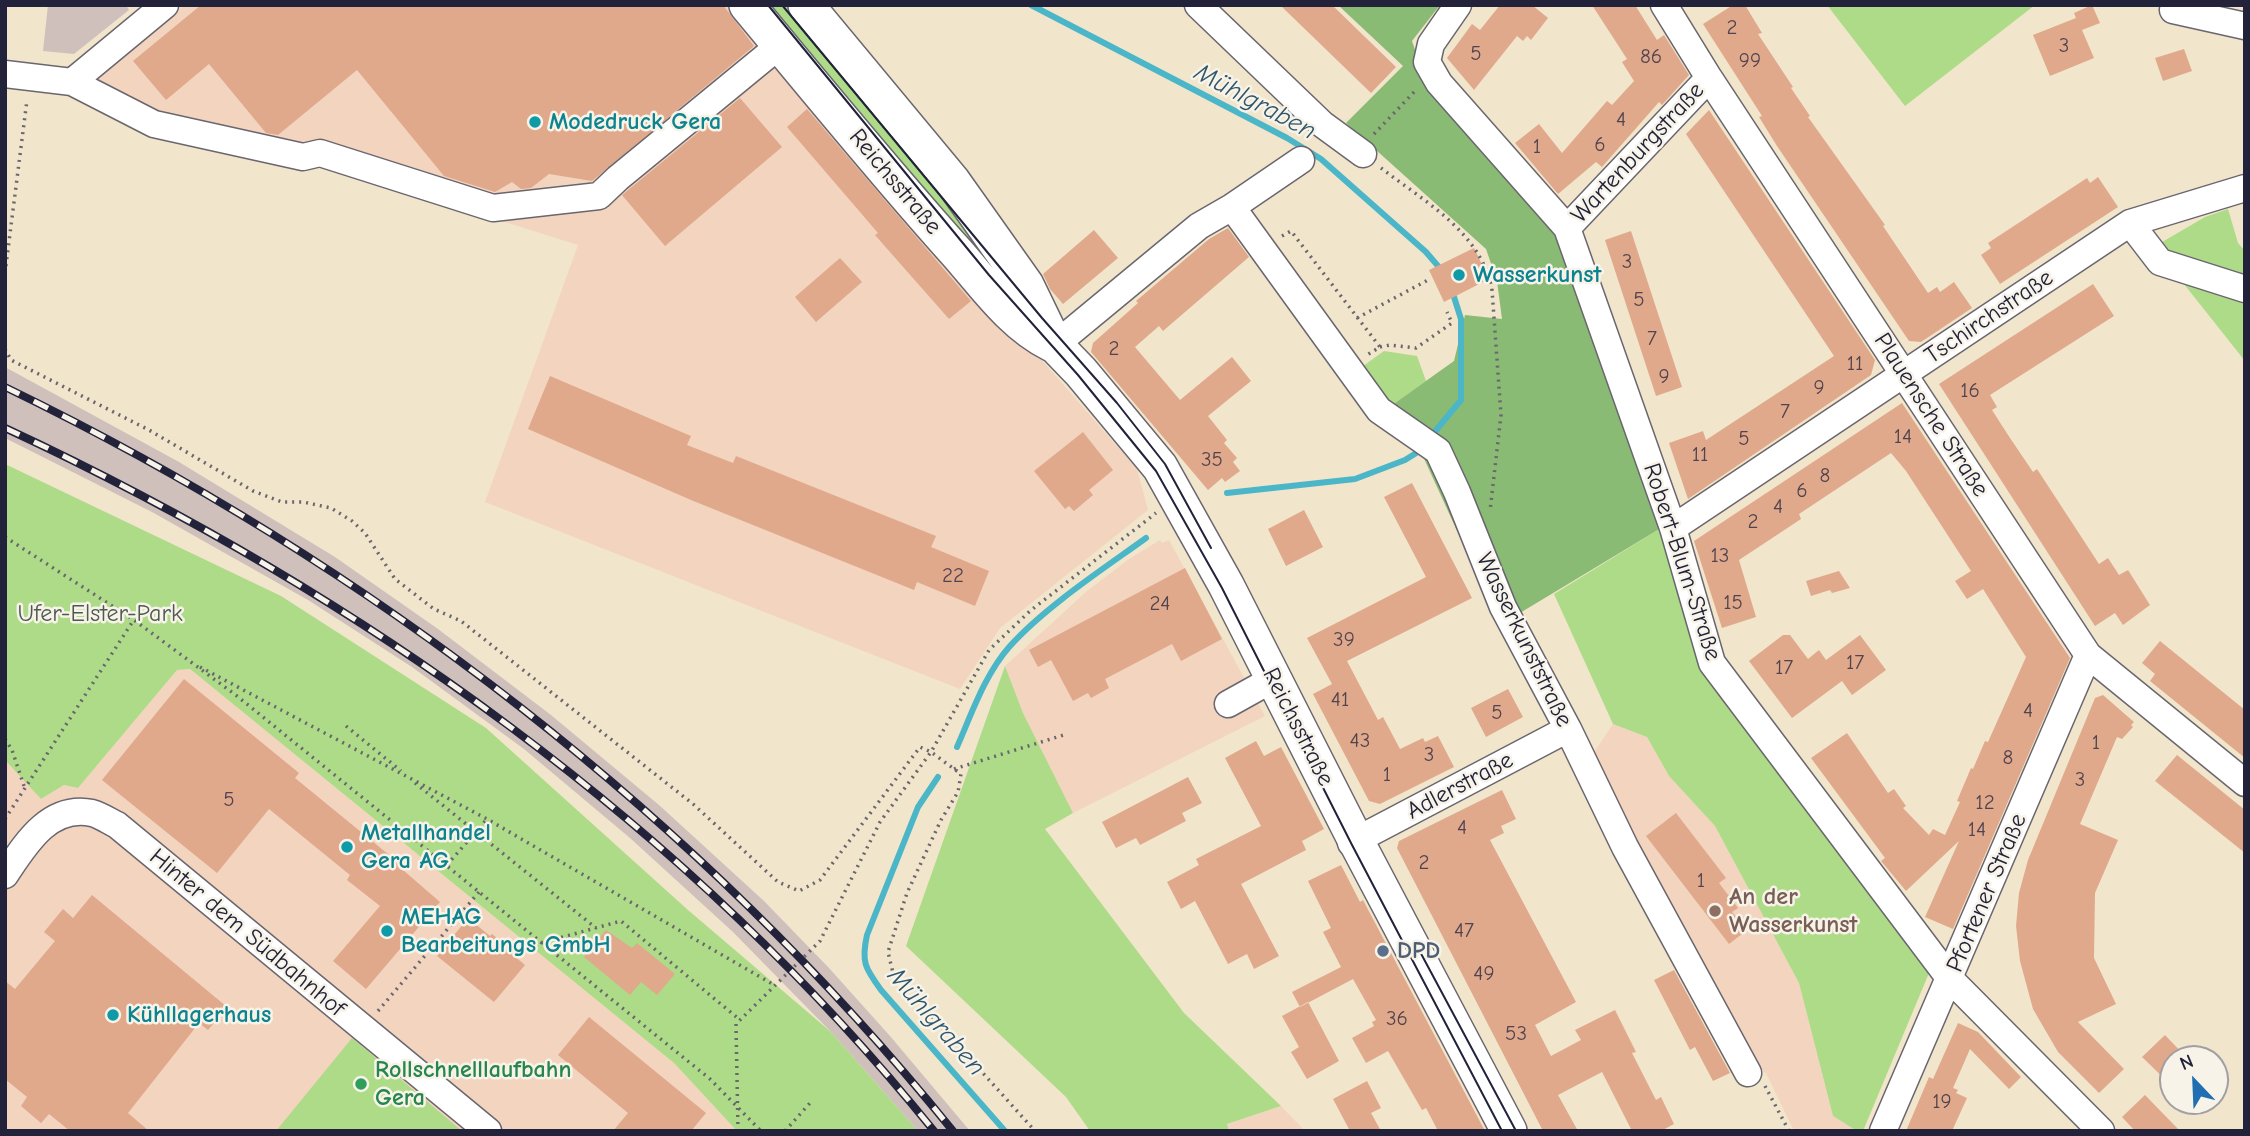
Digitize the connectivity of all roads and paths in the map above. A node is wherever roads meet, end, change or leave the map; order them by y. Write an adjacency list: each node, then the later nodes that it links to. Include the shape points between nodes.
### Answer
1 (165, 5): 13 (street)
2 (747, 5): 9 (main road, Reichsstraße)
3 (806, 5): 26 (main road, Reichsstraße, via 953,182 1026,285)
4 (1198, 5): 14 (street, via 1322,124)
5 (1458, 5): 11 (street, via 1431,44 1427,62)
6 (1675, 9): 12 (street, Plauensche Straße)
7 (2173, 10): 8 (street)
8 (2245, 26)
9 (780, 45): 13 (street, via 599,196 493,208 320,153 303,157 155,124); 26 (main road, Reichsstraße, via 1001,303 1026,330)
10 (18, 76): 13 (street); 21 (path)
11 (1436, 78): 14 (path); 19 (street, Robert-Blum-Straße)
12 (1709, 78): 19 (street, Wartenburgstraße); 30 (street, Plauensche Straße)
13 (72, 82)
14 (1361, 152): 32 (path, via 1458,229 1489,275 1501,415)
15 (1301, 160): 17 (street)
16 (2245, 188): 18 (street, Tschirchstraße)
17 (1232, 207): 20 (street, Wasserkunststraße); 26 (street, via 1199,226)
18 (2130, 223): 23 (street, via 2160,262); 30 (street, Tschirchstraße)
19 (1567, 228): 33 (street, Robert-Blum-Straße)
20 (1262, 247): 25 (path, via 1291,231); 29 (street, Wasserkunststraße)
21 (5, 273)
22 (1428, 280): 25 (path)
23 (2245, 289)
24 (1447, 312): 27 (path, via 1452,323 1416,348)
25 (1357, 318): 27 (path)
26 (1055, 345): 31 (main road, Reichsstraße, via 1160,467)
27 (1380, 347): 29 (path)
28 (5, 349): 44 (path, via 11,360 149,430 253,491 282,502 331,508 352,521 395,579 434,609 461,621 683,796 778,883 799,891 820,880 920,747)
29 (1348, 367): 41 (street, Wasserkunststraße, via 1379,410 1437,451 1495,590)
30 (1904, 374): 33 (street, Tschirchstraße); 36 (street, Plauensche Straße)
31 (1177, 496): 38 (main road, Reichsstraße); 44 (path, via 1008,630 989,650)
32 (1489, 519)
33 (1673, 528): 58 (street, Robert-Blum-Straße, via 1712,663)
34 (5, 537): 35 (path)
35 (134, 620): 37 (path); 48 (path)
36 (2088, 655): 47 (street, Plauensche Straße); 58 (street, Pfortener Straße)
37 (186, 660): 46 (path); 53 (path)
38 (1273, 679): 39 (street); 52 (main road, Reichsstraße)
39 (1228, 704)
40 (346, 726): 46 (path)
41 (1568, 729): 52 (street, Adlerstraße); 62 (street, Wasserkunststraße, via 1625,846)
42 (1068, 734): 45 (path)
43 (5, 739): 48 (path)
44 (931, 752): 45 (path); 59 (path, via 880,822 820,941)
45 (954, 769): 69 (path, via 961,774 958,792 907,893 888,952 893,973)
46 (408, 777): 50 (path); 51 (path)
47 (2245, 783)
48 (25, 790): 49 (path)
49 (5, 819)
50 (487, 819): 51 (path); 59 (path)
51 (476, 832): 53 (path); 56 (path)
52 (1354, 842): 70 (main road, Reichsstraße)
53 (446, 865): 55 (path)
54 (5, 875): 61 (street, Hinter dem Südbahnhof, via 38,830 62,813 92,813 117,825)
55 (478, 892): 57 (path); 61 (path)
56 (596, 928): 57 (path); 60 (path, via 621,921)
57 (541, 943): 64 (path, via 710,1079)
58 (1950, 979): 72 (street, Pfortener Straße); 73 (street, Robert-Blum-Straße)
59 (774, 985): 60 (path)
60 (740, 1020): 64 (path, via 736,1024)
61 (364, 1028): 65 (street, Hinter dem Südbahnhof)
62 (1748, 1073): 71 (path, via 1761,1079)
63 (810, 1103): 68 (path)
64 (738, 1108): 66 (path); 67 (path)
65 (488, 1131)
66 (738, 1131)
67 (761, 1131)
68 (785, 1131)
69 (1035, 1131)
70 (1509, 1131)
71 (1789, 1131)
72 (1883, 1131)
73 (2101, 1131)

